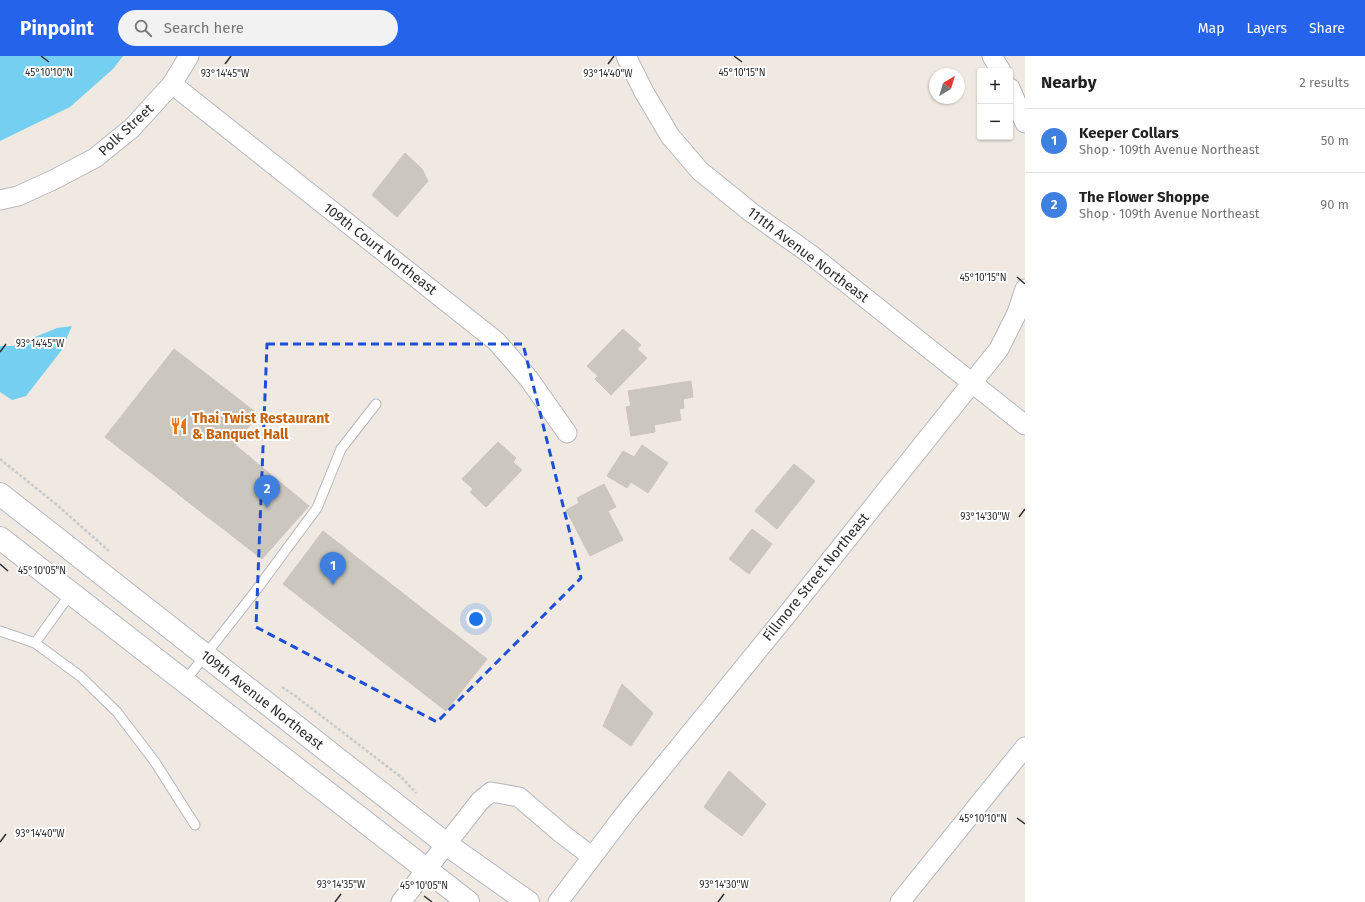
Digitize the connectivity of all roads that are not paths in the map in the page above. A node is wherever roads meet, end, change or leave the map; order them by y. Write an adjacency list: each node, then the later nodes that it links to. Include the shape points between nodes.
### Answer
1 (189, 56): 5 (street, Polk Street)
2 (626, 56): 10 (street, 111th Avenue Northeast, via 670,136 700,171 752,213 810,254)
3 (992, 56): 4 (street)
4 (999, 68)
5 (172, 84): 8 (street, Polk Street, via 132,128 95,158 25,193); 13 (street, 109th Court Northeast, via 496,342 530,379)
6 (1013, 95): 7 (street)
7 (1025, 123)
8 (0, 200)
9 (1025, 289): 10 (street, Fillmore Street Northeast, via 1018,313 999,349)
10 (972, 383): 12 (street, 111th Avenue Northeast); 24 (street, Fillmore Street Northeast)
11 (376, 404): 19 (lane, via 341,449 317,508)
12 (1025, 425)
13 (567, 433)
14 (0, 494): 19 (main road, 109th Avenue Northeast)
15 (0, 538): 16 (main road)
16 (71, 593): 18 (lane); 20 (main road)
17 (0, 630): 18 (lane)
18 (35, 643): 22 (lane, via 80,676 117,712 155,762)
19 (205, 655): 20 (lane); 23 (main road, 109th Avenue Northeast)
20 (185, 681): 25 (main road)
21 (1025, 747): 30 (street)
22 (196, 825)
23 (446, 844): 24 (street, via 480,801 491,792 519,798); 25 (street); 28 (main road, 109th Avenue Northeast)
24 (591, 856): 29 (street, Fillmore Street Northeast)
25 (426, 869): 26 (street); 27 (main road)
26 (401, 902)
27 (468, 902)
28 (528, 902)
29 (558, 902)
30 (900, 902)

